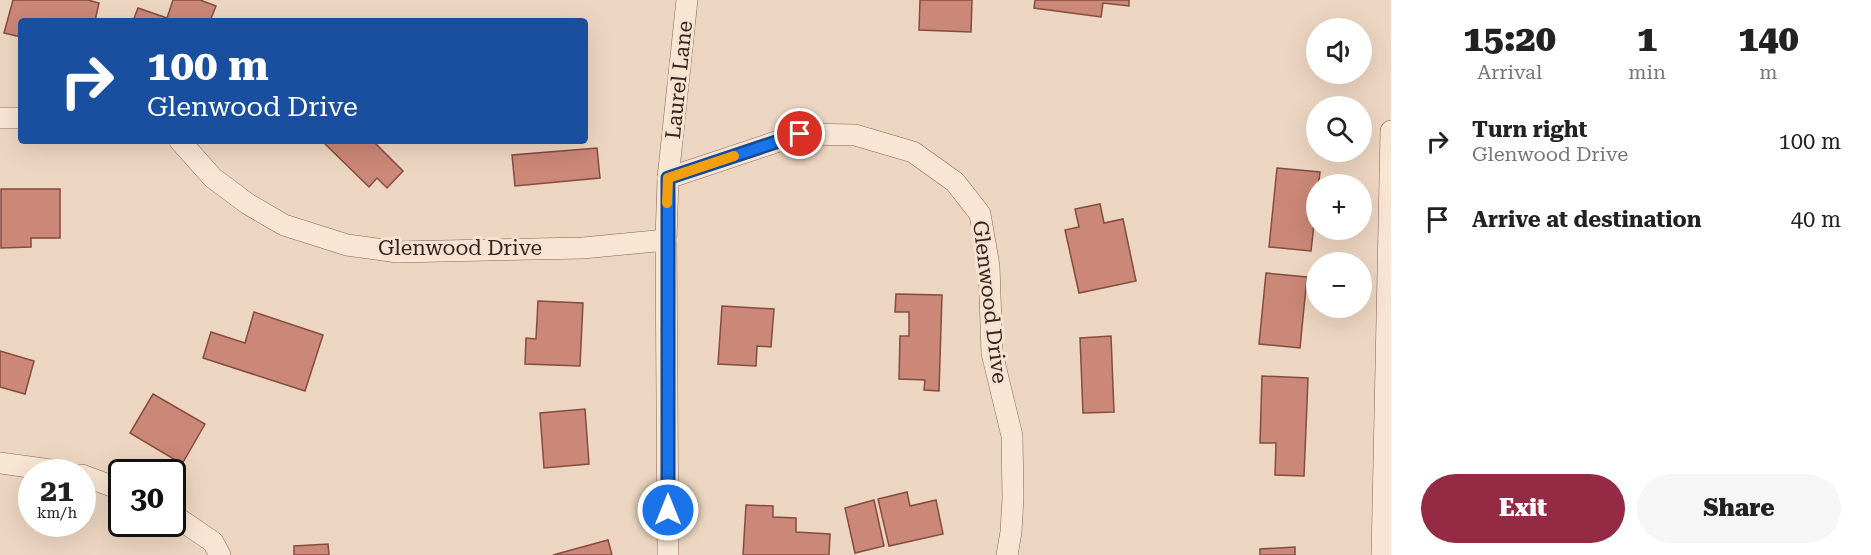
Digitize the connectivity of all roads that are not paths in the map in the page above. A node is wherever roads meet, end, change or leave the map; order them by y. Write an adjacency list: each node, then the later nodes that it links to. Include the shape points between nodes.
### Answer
1 (687, 0): 6 (street, Laurel Lane)
2 (0, 118): 3 (street)
3 (18, 118)
4 (1391, 131): 14 (street)
5 (183, 144): 7 (street, Glenwood Drive, via 213,178 248,204 284,225 347,245 398,252 583,248)
6 (668, 178): 7 (street, Laurel Lane); 13 (street, Glenwood Drive, via 800,134 855,135 912,152 955,182 980,214 989,266 992,352 1012,436 1013,498)
7 (666, 240): 12 (street, Laurel Lane)
8 (0, 463): 9 (street)
9 (18, 465)
10 (186, 524): 11 (street, via 213,542)
11 (220, 555)
12 (668, 555)
13 (1007, 555)
14 (1382, 555)

